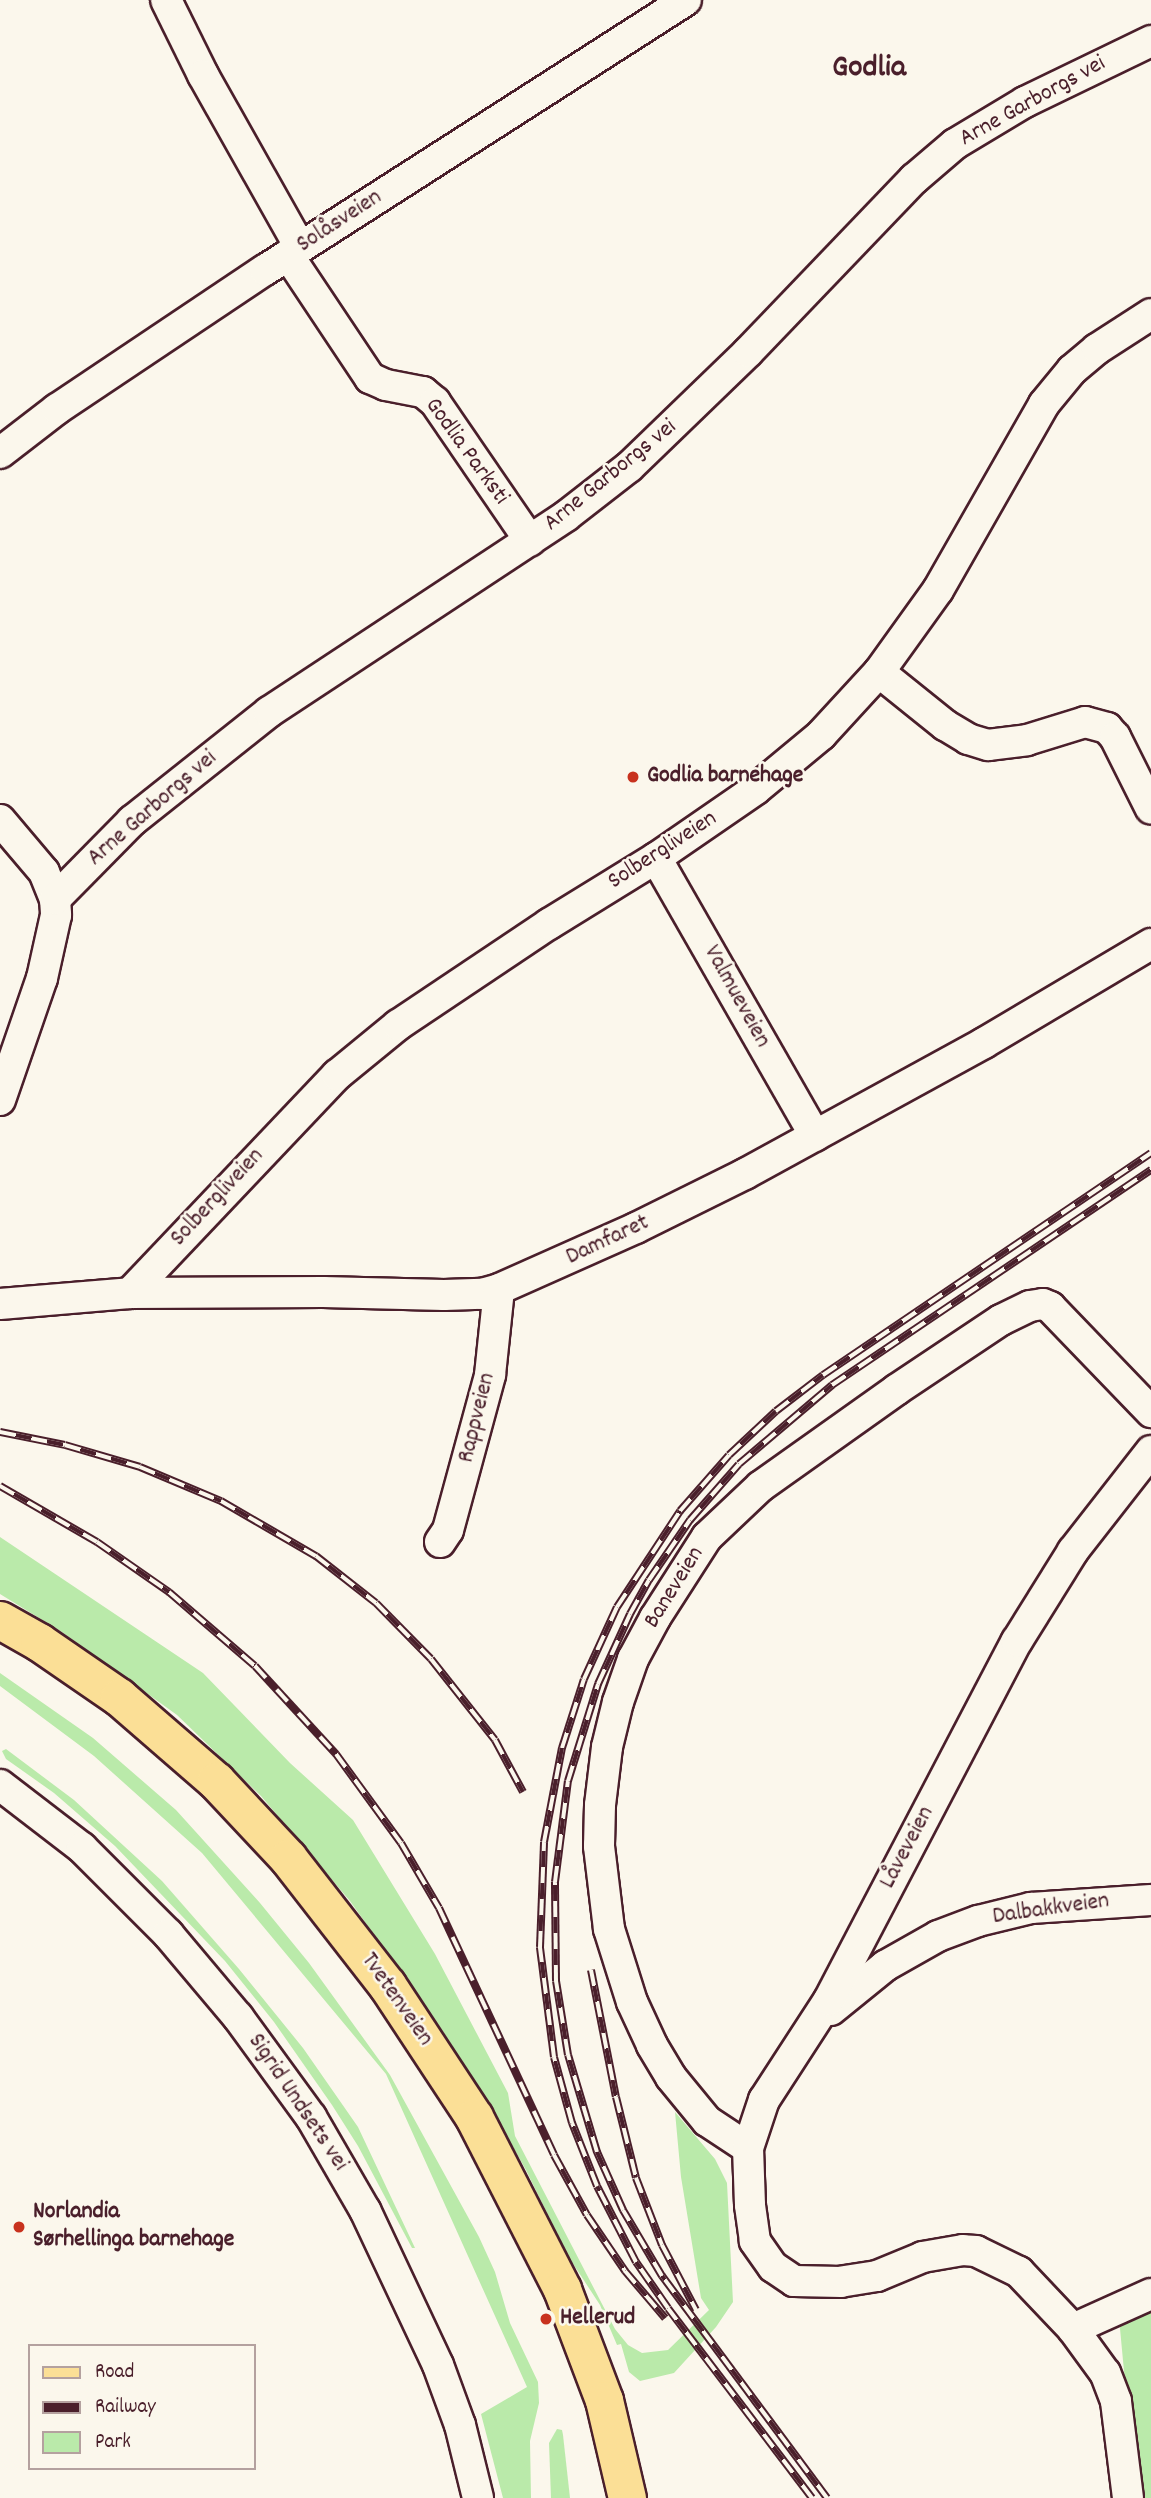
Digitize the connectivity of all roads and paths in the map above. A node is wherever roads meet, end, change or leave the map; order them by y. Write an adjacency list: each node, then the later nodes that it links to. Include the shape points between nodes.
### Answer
1 (166, 0): 4 (street, Godlia Parksti)
2 (686, 0): 4 (street, Solåsveien)
3 (1151, 41): 7 (street, Arne Garborgs vei, via 1025,102 955,144 914,179 672,428 629,467)
4 (294, 251): 6 (street, Solåsveien, via 57,409); 7 (street, Godlia Parksti, via 370,378 422,392 435,402)
5 (1151, 314): 8 (street, Solbergliveien, via 1072,370 1044,404 939,590)
6 (0, 453)
7 (530, 541): 12 (street, Arne Garborgs vei, via 270,712 132,821)
8 (879, 672): 9 (street, via 945,724 988,745 1027,740 1085,722 1107,728); 11 (street, Solbergliveien, via 821,735 757,789)
9 (1151, 809)
10 (0, 820): 12 (street, via 37,861)
11 (656, 859): 16 (street, Valmueveien); 18 (street, Solbergliveien, via 439,996 337,1075)
12 (55, 899): 14 (street, via 52,942)
13 (1151, 944): 16 (street, Damfaret, via 984,1044)
14 (8, 1044): 15 (street)
15 (0, 1100)
16 (815, 1136): 17 (street, Damfaret, via 636,1228)
17 (499, 1289): 18 (street, Damfaret, via 444,1296); 22 (street, Rappveien, via 490,1376 448,1530)
18 (130, 1293): 19 (street, Damfaret)
19 (0, 1304)
20 (1151, 1412): 27 (street, Baneveien, via 1050,1307 1030,1306 1001,1320 896,1390 761,1486 707,1537 655,1618 633,1659 607,1747 599,1846 609,1929 632,2002 671,2077 706,2120)
21 (1151, 1451): 26 (street, Låveveien, via 1073,1551 1017,1641)
22 (440, 1542)
23 (0, 1620): 31 (main road, Tvetenveien, via 119,1697 216,1782 288,1858 387,1985 474,2117 562,2289 600,2386)
24 (0, 1784): 30 (street, Sigrid Undsets vei, via 82,1849 168,1934 238,2017 310,2117 365,2210 427,2340 460,2425)
25 (1151, 1900): 26 (street, Dalbakkveien, via 1031,1908 978,1921 885,1966)
26 (815, 2024): 27 (street, Låveveien, via 764,2100)
27 (748, 2148): 29 (street, Låveveien, via 755,2241 773,2267 794,2281 841,2282 877,2276 939,2253 976,2251 1019,2272)
28 (1151, 2294): 29 (street)
29 (1073, 2329): 32 (street, via 1105,2373 1116,2401)
30 (478, 2498)
31 (627, 2498)
32 (1128, 2498)

